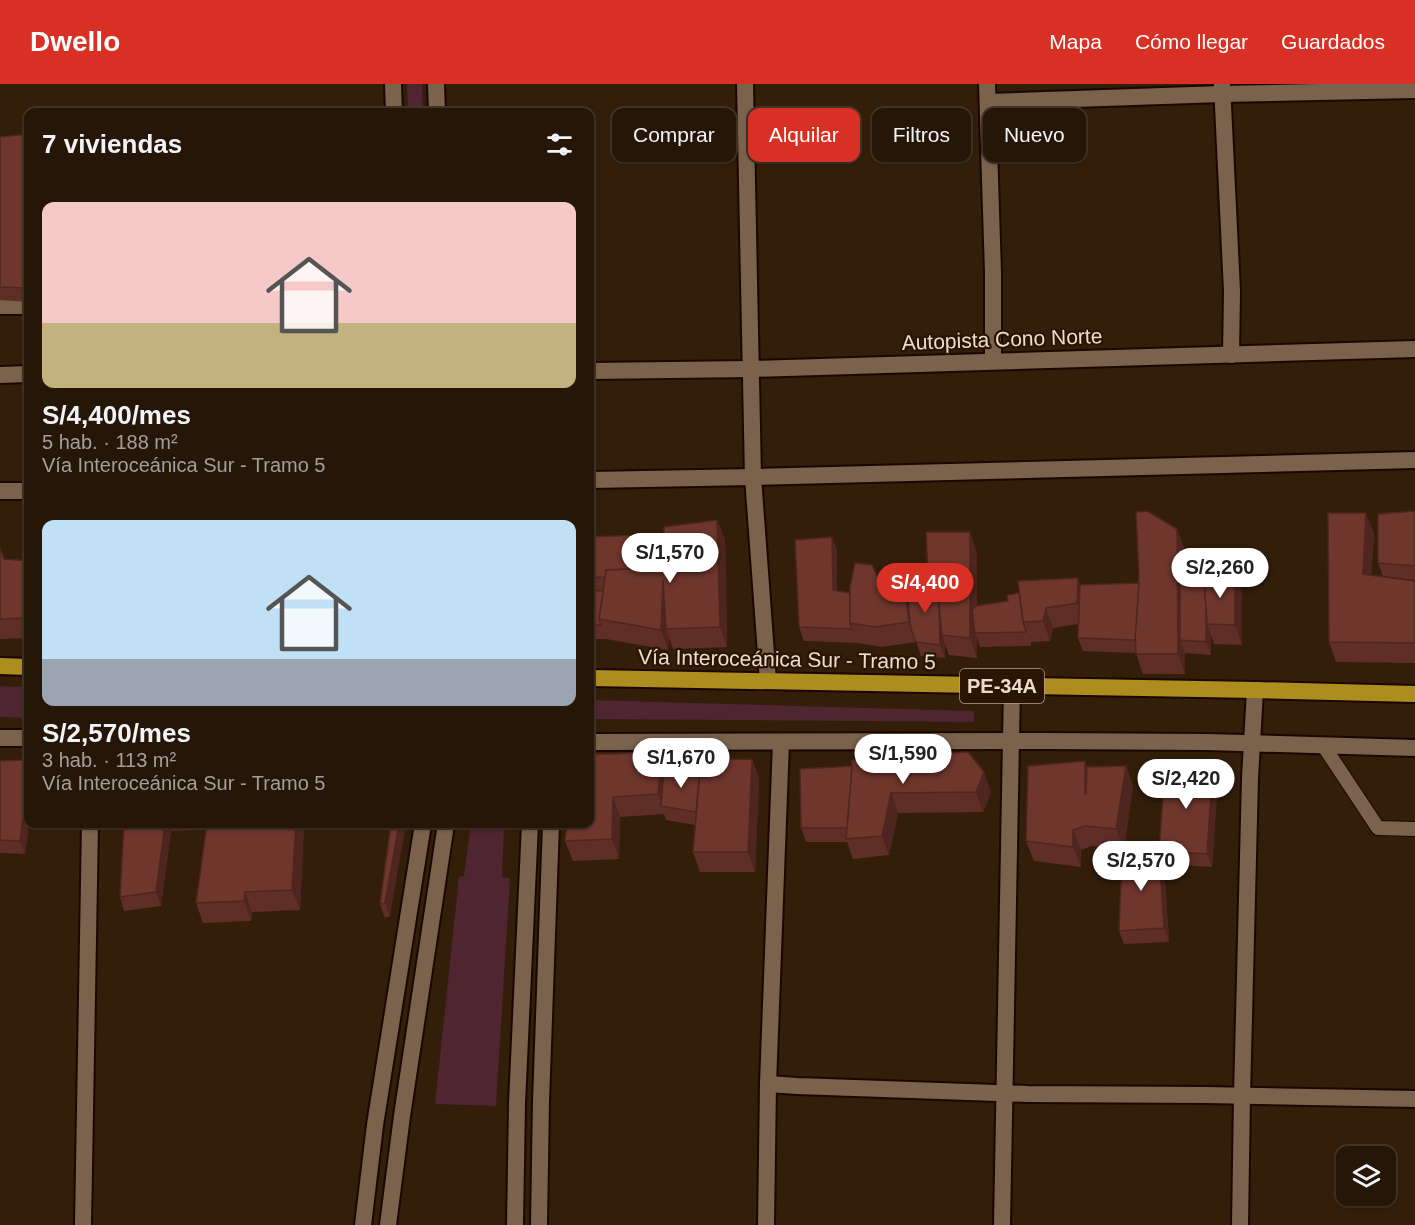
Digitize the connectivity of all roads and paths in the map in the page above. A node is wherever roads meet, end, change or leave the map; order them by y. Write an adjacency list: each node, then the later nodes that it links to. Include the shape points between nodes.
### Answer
1 (393, 84): 8 (street)
2 (436, 84): 9 (street)
3 (745, 84): 15 (street)
4 (987, 84): 7 (street)
5 (1222, 89): 6 (street); 7 (street); 13 (street, via 1232,291)
6 (1415, 90)
7 (988, 102): 14 (street)
8 (394, 108)
9 (437, 108)
10 (0, 306): 11 (street)
11 (24, 306)
12 (1415, 349): 13 (street, Autopista Cono Norte)
13 (1231, 355): 14 (street, Autopista Cono Norte)
14 (993, 361): 15 (street, Autopista Cono Norte)
15 (752, 369): 16 (street, Autopista Cono Norte); 20 (street)
16 (594, 371)
17 (24, 374): 18 (street)
18 (0, 375)
19 (1415, 460): 20 (street)
20 (753, 477): 21 (street); 27 (street)
21 (594, 480)
22 (0, 491): 23 (street)
23 (24, 491)
24 (0, 666): 25 (highway)
25 (24, 667)
26 (594, 678): 27 (highway, Vía Interoceánica Sur - Tramo 5 / PE-34A)
27 (768, 681): 28 (highway, Vía Interoceánica Sur - Tramo 5 / PE-34A)
28 (1012, 686): 29 (highway, Vía Interoceánica Sur - Tramo 5 / PE-34A); 33 (street)
29 (1255, 690): 30 (highway, Vía Interoceánica Sur - Tramo 5 / PE-34A); 36 (street)
30 (1415, 694)
31 (0, 738): 32 (street)
32 (24, 738)
33 (1010, 741): 35 (street); 36 (street); 46 (street)
34 (594, 742): 35 (street)
35 (781, 742): 45 (street)
36 (1251, 744): 37 (street); 47 (street)
37 (1323, 745): 38 (street); 44 (lane, via 1378,828)
38 (1415, 748)
39 (90, 828): 49 (street)
40 (422, 828): 50 (street)
41 (445, 828): 51 (street)
42 (530, 828): 52 (street)
43 (551, 828): 53 (street)
44 (1415, 829)
45 (768, 1084): 46 (street); 54 (street)
46 (1004, 1094): 47 (street); 55 (street)
47 (1242, 1096): 48 (street); 56 (street)
48 (1415, 1099)
49 (83, 1225)
50 (363, 1225)
51 (388, 1225)
52 (515, 1225)
53 (539, 1225)
54 (766, 1225)
55 (1002, 1225)
56 (1240, 1225)

